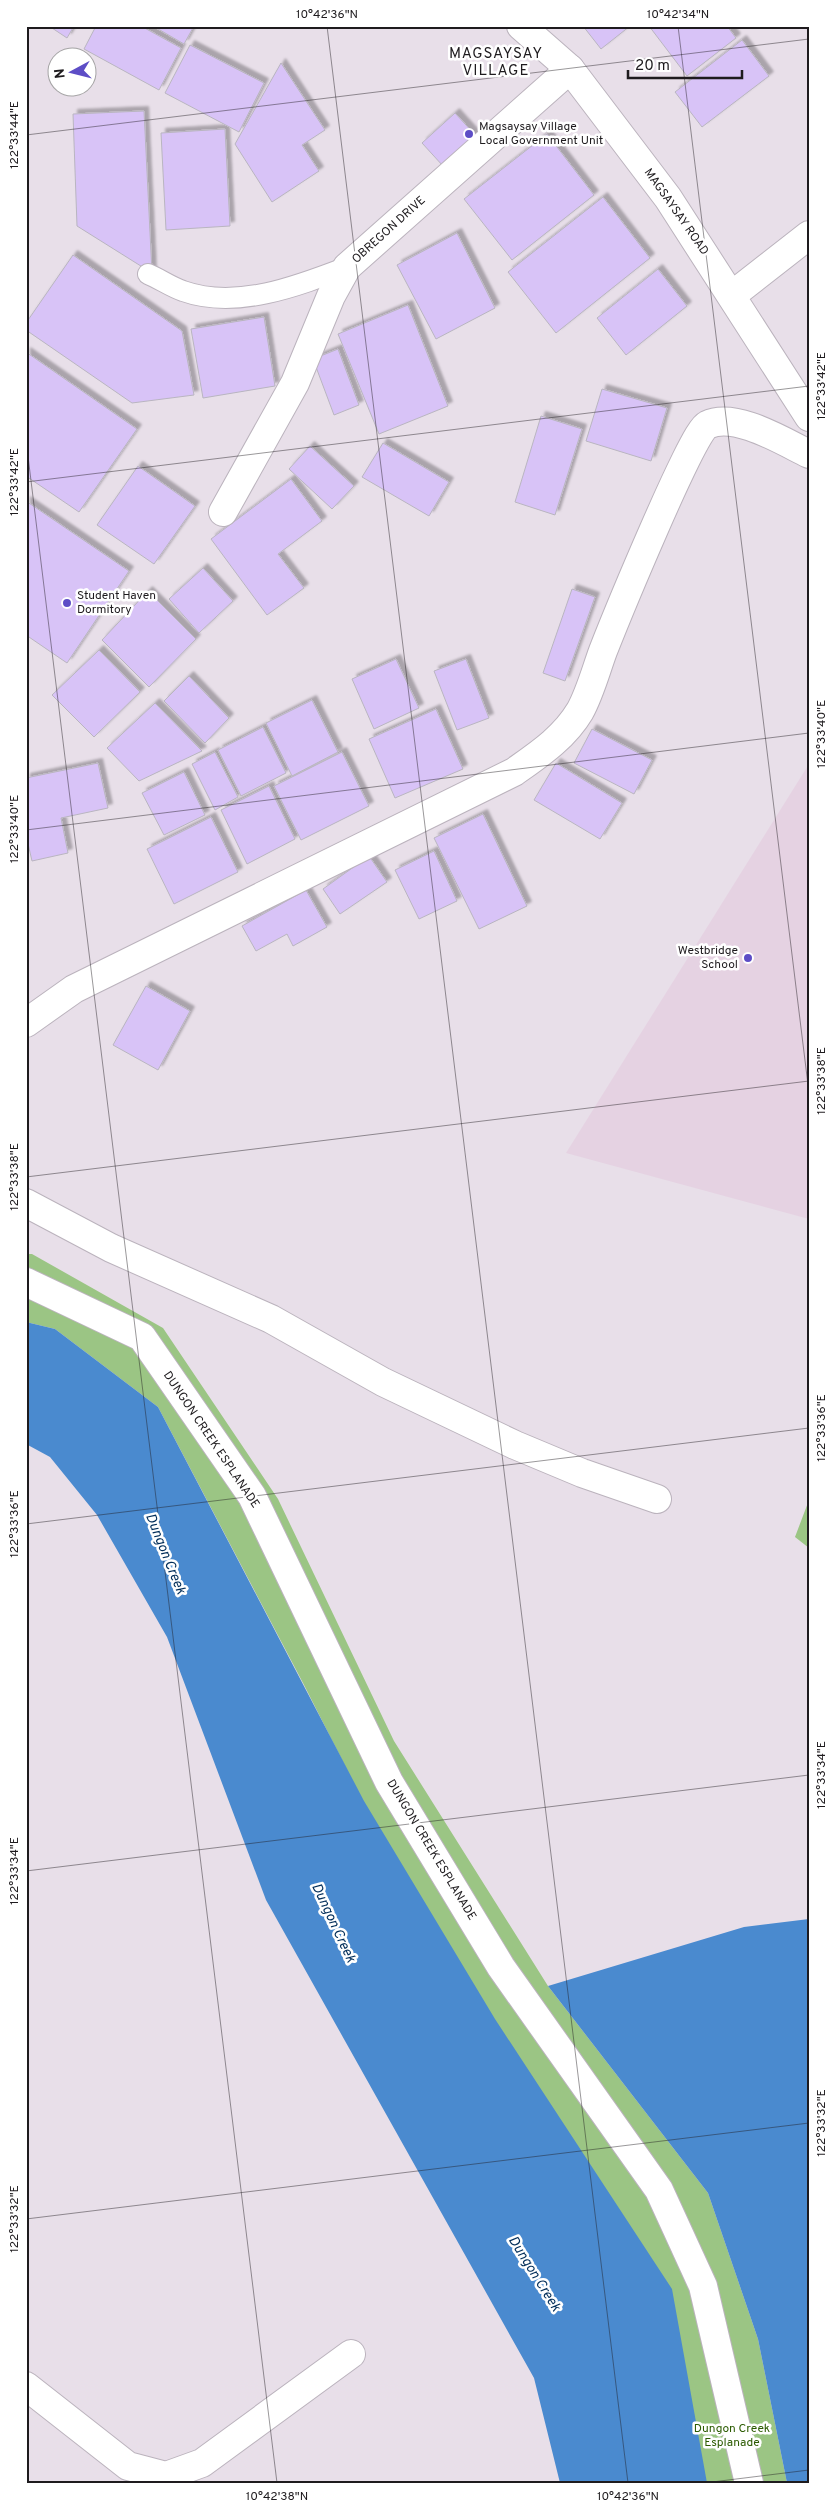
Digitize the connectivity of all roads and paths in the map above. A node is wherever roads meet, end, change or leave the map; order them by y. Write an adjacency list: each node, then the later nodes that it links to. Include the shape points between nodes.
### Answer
1 (521, 26): 2 (street, MAGSAYSAY ROAD)
2 (570, 69): 4 (street, OBREGON DRIVE); 6 (street, MAGSAYSAY ROAD, via 668,198)
3 (809, 235): 6 (street)
4 (347, 267): 5 (lane, via 289,289 230,299 184,291); 10 (street, OBREGON DRIVE, via 331,296 294,383)
5 (148, 274)
6 (731, 296): 7 (street, MAGSAYSAY ROAD)
7 (800, 390): 8 (street, MAGSAYSAY ROAD)
8 (809, 416)
9 (809, 454): 11 (street, via 750,424 721,422 706,425 697,435 667,499 580,711 551,746 514,772 74,989)
10 (223, 512)
11 (26, 1024)
12 (26, 1203): 14 (street, via 111,1248 271,1319 383,1382 498,1438 582,1473)
13 (26, 1282): 17 (street, DUNGON CREEK ESPLANADE, via 142,1337 252,1496 389,1782 501,1966 659,2190 703,2286)
14 (657, 1499)
15 (351, 2354): 16 (street, via 202,2463 166,2476 128,2466)
16 (26, 2386)
17 (749, 2483)

